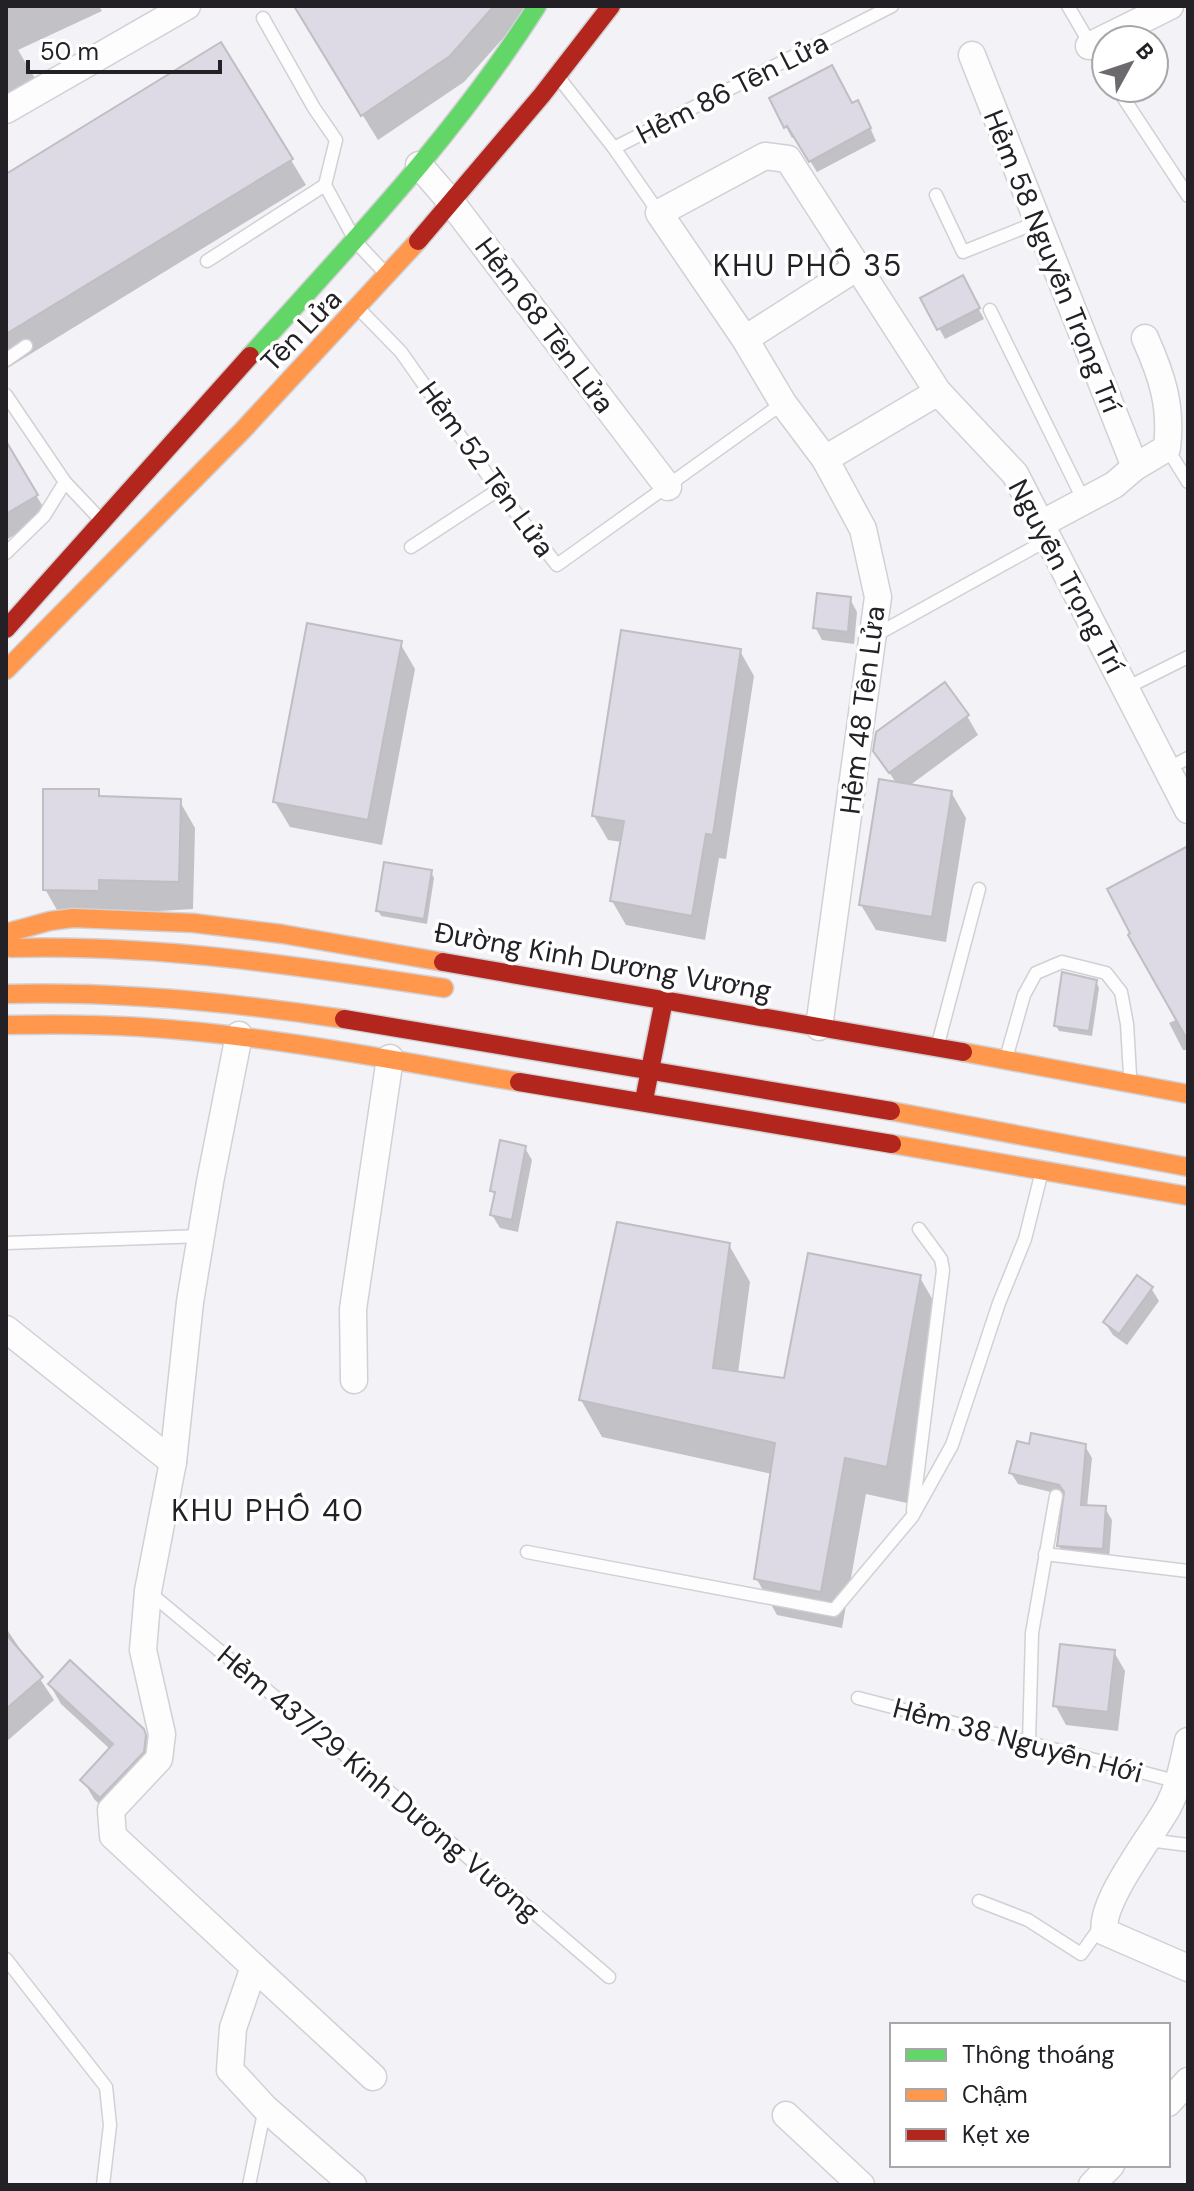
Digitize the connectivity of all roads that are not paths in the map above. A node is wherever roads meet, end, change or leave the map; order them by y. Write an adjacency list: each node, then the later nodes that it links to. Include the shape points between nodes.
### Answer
1 (187, 6): 12 (street)
2 (537, 6): 14 (main road, Tên Lửa, via 499,66)
3 (611, 6): 10 (main road, Tên Lửa)
4 (892, 6): 13 (lane, Hẻm 86 Tên Lửa)
5 (1068, 6): 8 (lane)
6 (1170, 6): 8 (street)
7 (263, 18): 15 (lane, via 336,140)
8 (1089, 46)
9 (972, 55): 20 (street, Hẻm 58 Nguyễn Trọng Trí)
10 (558, 76): 13 (lane, Hẻm 86 Tên Lửa); 18 (main road, Tên Lửa)
11 (1128, 104): 17 (lane)
12 (6, 110)
13 (614, 148): 19 (lane, Hẻm 86 Tên Lửa)
14 (419, 165): 18 (street, Hẻm 68 Tên Lửa); 21 (main road, Tên Lửa)
15 (325, 185): 21 (lane); 22 (lane)
16 (936, 195): 20 (lane, via 963,252)
17 (1188, 196)
18 (451, 202): 24 (main road, Tên Lửa); 39 (street, Hẻm 68 Tên Lửa)
19 (659, 213): 23 (street, Nguyễn Trọng Trí, via 765,156 788,159); 28 (street, Hẻm 48 Tên Lửa)
20 (1038, 222): 36 (street, Hẻm 58 Nguyễn Trọng Trí)
21 (356, 242): 24 (lane); 42 (main road, Tên Lửa)
22 (207, 261)
23 (859, 266): 28 (street); 31 (street, Nguyễn Trọng Trí)
24 (388, 276): 25 (main road, Tên Lửa)
25 (359, 310): 40 (lane, Hẻm 52 Tên Lửa, via 401,352); 49 (main road, Tên Lửa)
26 (990, 310): 41 (lane)
27 (1145, 338): 34 (street, Hẻm 58 Nguyễn Trọng Trí, via 1163,379 1170,424)
28 (745, 339): 33 (street, Hẻm 48 Tên Lửa)
29 (26, 346): 30 (lane)
30 (6, 360)
31 (938, 392): 35 (street); 43 (street, Nguyễn Trọng Trí, via 1015,474)
32 (6, 395): 37 (lane)
33 (783, 403): 35 (street, Hẻm 48 Tên Lửa); 39 (lane, Hẻm 52 Tên Lửa)
34 (1167, 448): 36 (street); 38 (lane)
35 (825, 459): 47 (street, Hẻm 48 Tên Lửa, via 863,529 878,597)
36 (1135, 467): 41 (street)
37 (65, 482): 42 (lane); 45 (lane, via 44,516)
38 (1188, 482)
39 (668, 487): 40 (lane, Hẻm 52 Tên Lửa, via 557,565)
40 (498, 490): 44 (lane)
41 (1084, 501): 43 (street)
42 (102, 521): 46 (main road, Tên Lửa)
43 (1045, 531): 47 (lane); 50 (street, Nguyễn Trọng Trí)
44 (411, 547)
45 (6, 553)
46 (6, 629)
47 (873, 636): 60 (street, Hẻm 48 Tên Lửa)
48 (1188, 657): 50 (lane)
49 (6, 670)
50 (1126, 688): 51 (street, Nguyễn Trọng Trí)
51 (1178, 763): 52 (street, Nguyễn Trọng Trí)
52 (1188, 810)
53 (979, 889): 62 (lane)
54 (6, 933): 58 (main road, Đường Kinh Dương Vương, via 73,918 193,923)
55 (6, 949): 56 (main road, Đường Kinh Dương Vương, via 97,947 229,956)
56 (462, 991)
57 (6, 994): 65 (main road, via 107,992 257,1005)
58 (664, 1000): 60 (main road, Đường Kinh Dương Vương); 65 (main road)
59 (6, 1025): 61 (main road, via 157,1026)
60 (818, 1033): 62 (main road, Đường Kinh Dương Vương)
61 (239, 1035): 63 (main road); 73 (street)
62 (937, 1047): 64 (main road, Đường Kinh Dương Vương)
63 (390, 1058): 68 (main road); 76 (street, via 353,1309)
64 (1006, 1059): 66 (main road, Đường Kinh Dương Vương); 66 (lane, via 1024,995 1036,973 1062,962 1106,973 1121,992)
65 (650, 1071): 68 (main road); 69 (main road, via 1007,1130)
66 (1130, 1084): 67 (main road, Đường Kinh Dương Vương)
67 (1188, 1094)
68 (644, 1103): 70 (main road)
69 (1188, 1167)
70 (1043, 1168): 71 (main road); 79 (lane, via 1025,1239 952,1445)
71 (1188, 1196)
72 (919, 1229): 79 (lane, via 943,1270)
73 (202, 1236): 74 (lane); 77 (street)
74 (6, 1243)
75 (6, 1329): 77 (street)
76 (354, 1380)
77 (173, 1462): 83 (street)
78 (1056, 1496): 81 (lane)
79 (912, 1517): 80 (lane, via 834,1610)
80 (527, 1552)
81 (1045, 1554): 82 (lane); 86 (lane, via 1032,1633)
82 (1188, 1571)
83 (148, 1591): 93 (street, via 143,1650 162,1734 159,1759 111,1810 113,1836); 95 (lane, Hẻm 437/29 Kinh Dương Vương)
84 (858, 1698): 86 (lane, Hẻm 38 Nguyễn Hới)
85 (1188, 1741): 87 (street)
86 (1029, 1743): 87 (lane, Hẻm 38 Nguyễn Hới)
87 (1179, 1782): 88 (street)
88 (1148, 1840): 89 (lane); 91 (street)
89 (1188, 1845)
90 (979, 1901): 91 (lane, via 1028,1920 1081,1954)
91 (1103, 1924): 94 (street, via 1105,1932)
92 (6, 1959): 102 (lane, via 106,2087 110,2125)
93 (254, 1967): 96 (street); 99 (street, via 233,2028 230,2070)
94 (1188, 1968)
95 (609, 1977)
96 (373, 2077)
97 (1188, 2081): 98 (street)
98 (1170, 2101)
99 (265, 2108): 103 (lane); 104 (street)
100 (786, 2115): 105 (street)
101 (1109, 2167): 106 (street)
102 (103, 2185)
103 (249, 2185)
104 (353, 2185)
105 (861, 2185)
106 (1092, 2185)

